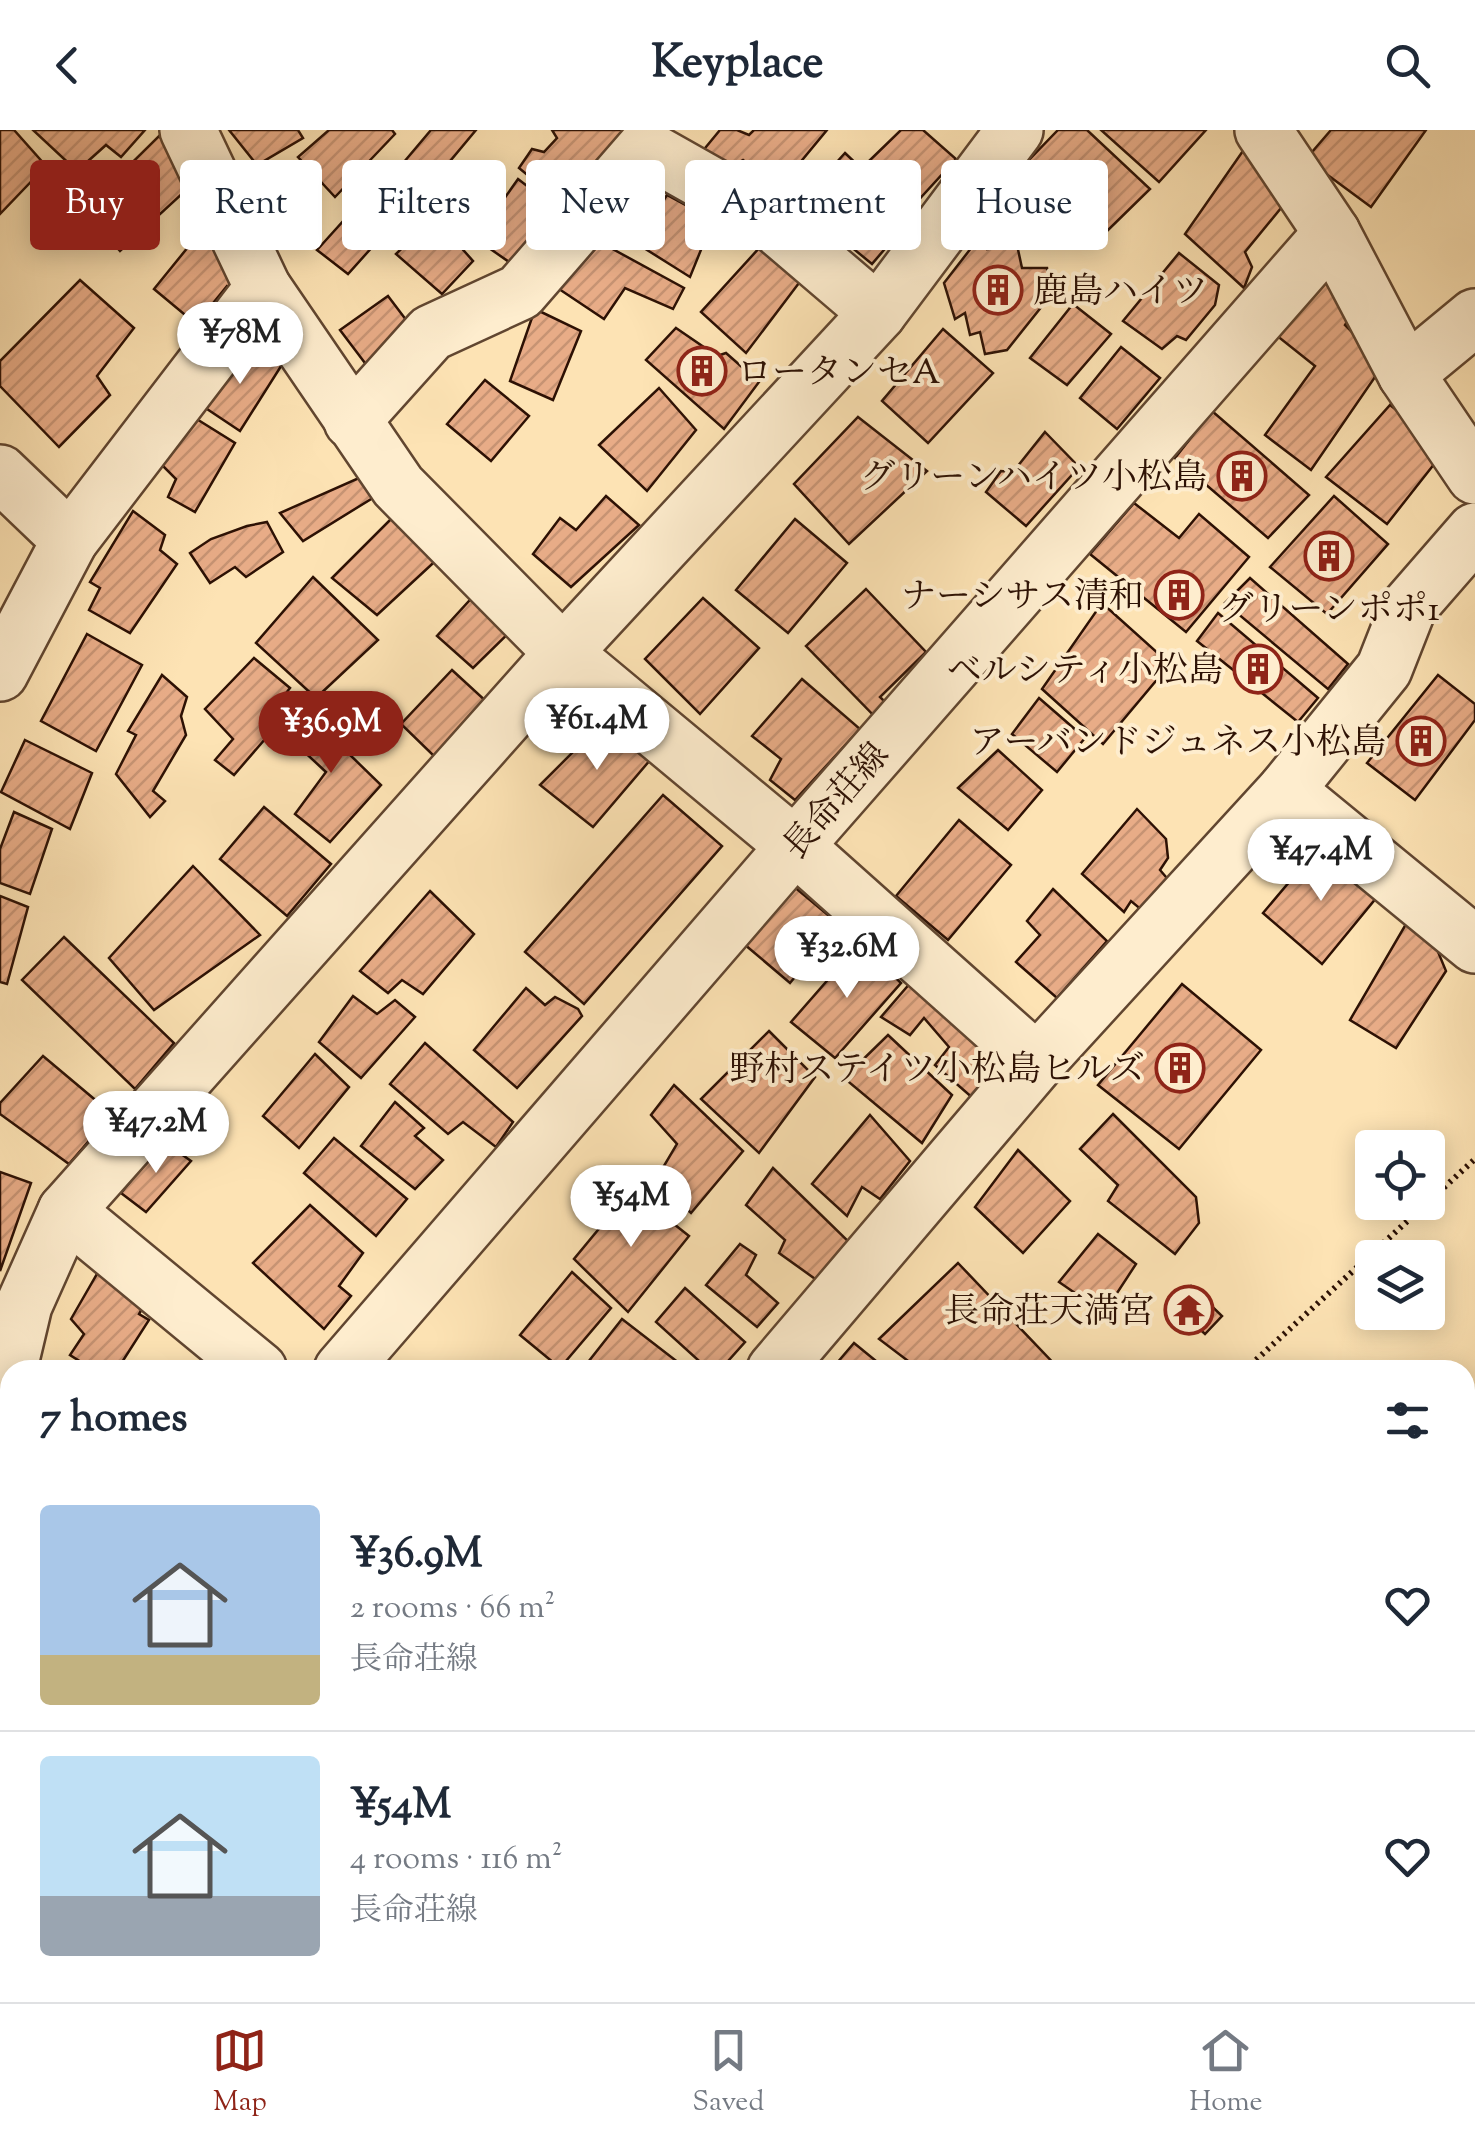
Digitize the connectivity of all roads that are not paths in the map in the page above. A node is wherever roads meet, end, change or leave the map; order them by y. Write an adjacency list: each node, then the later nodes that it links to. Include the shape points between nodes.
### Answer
1 (188, 130): 5 (street)
2 (1014, 130): 6 (street)
3 (1264, 130): 4 (street)
4 (1332, 233): 8 (street); 17 (street, 長命荘線)
5 (262, 288): 9 (street); 13 (street)
6 (878, 313): 9 (street, via 762,214 645,148 520,292 431,332); 14 (street)
7 (1475, 318): 8 (street)
8 (1406, 374): 11 (street)
9 (352, 421): 14 (street, via 398,486)
10 (0, 473): 13 (street)
11 (1475, 476)
12 (1475, 531): 16 (street, via 1408,608 1384,669)
13 (70, 540): 15 (street)
14 (564, 653): 17 (street); 20 (street)
15 (0, 673)
16 (1286, 790): 18 (street); 19 (street)
17 (794, 846): 19 (street); 23 (street, 長命荘線)
18 (1475, 945)
19 (1037, 1062): 24 (street)
20 (66, 1211): 21 (street, via 24,1305); 22 (street)
21 (11, 1360)
22 (247, 1360)
23 (351, 1360)
24 (784, 1360)

